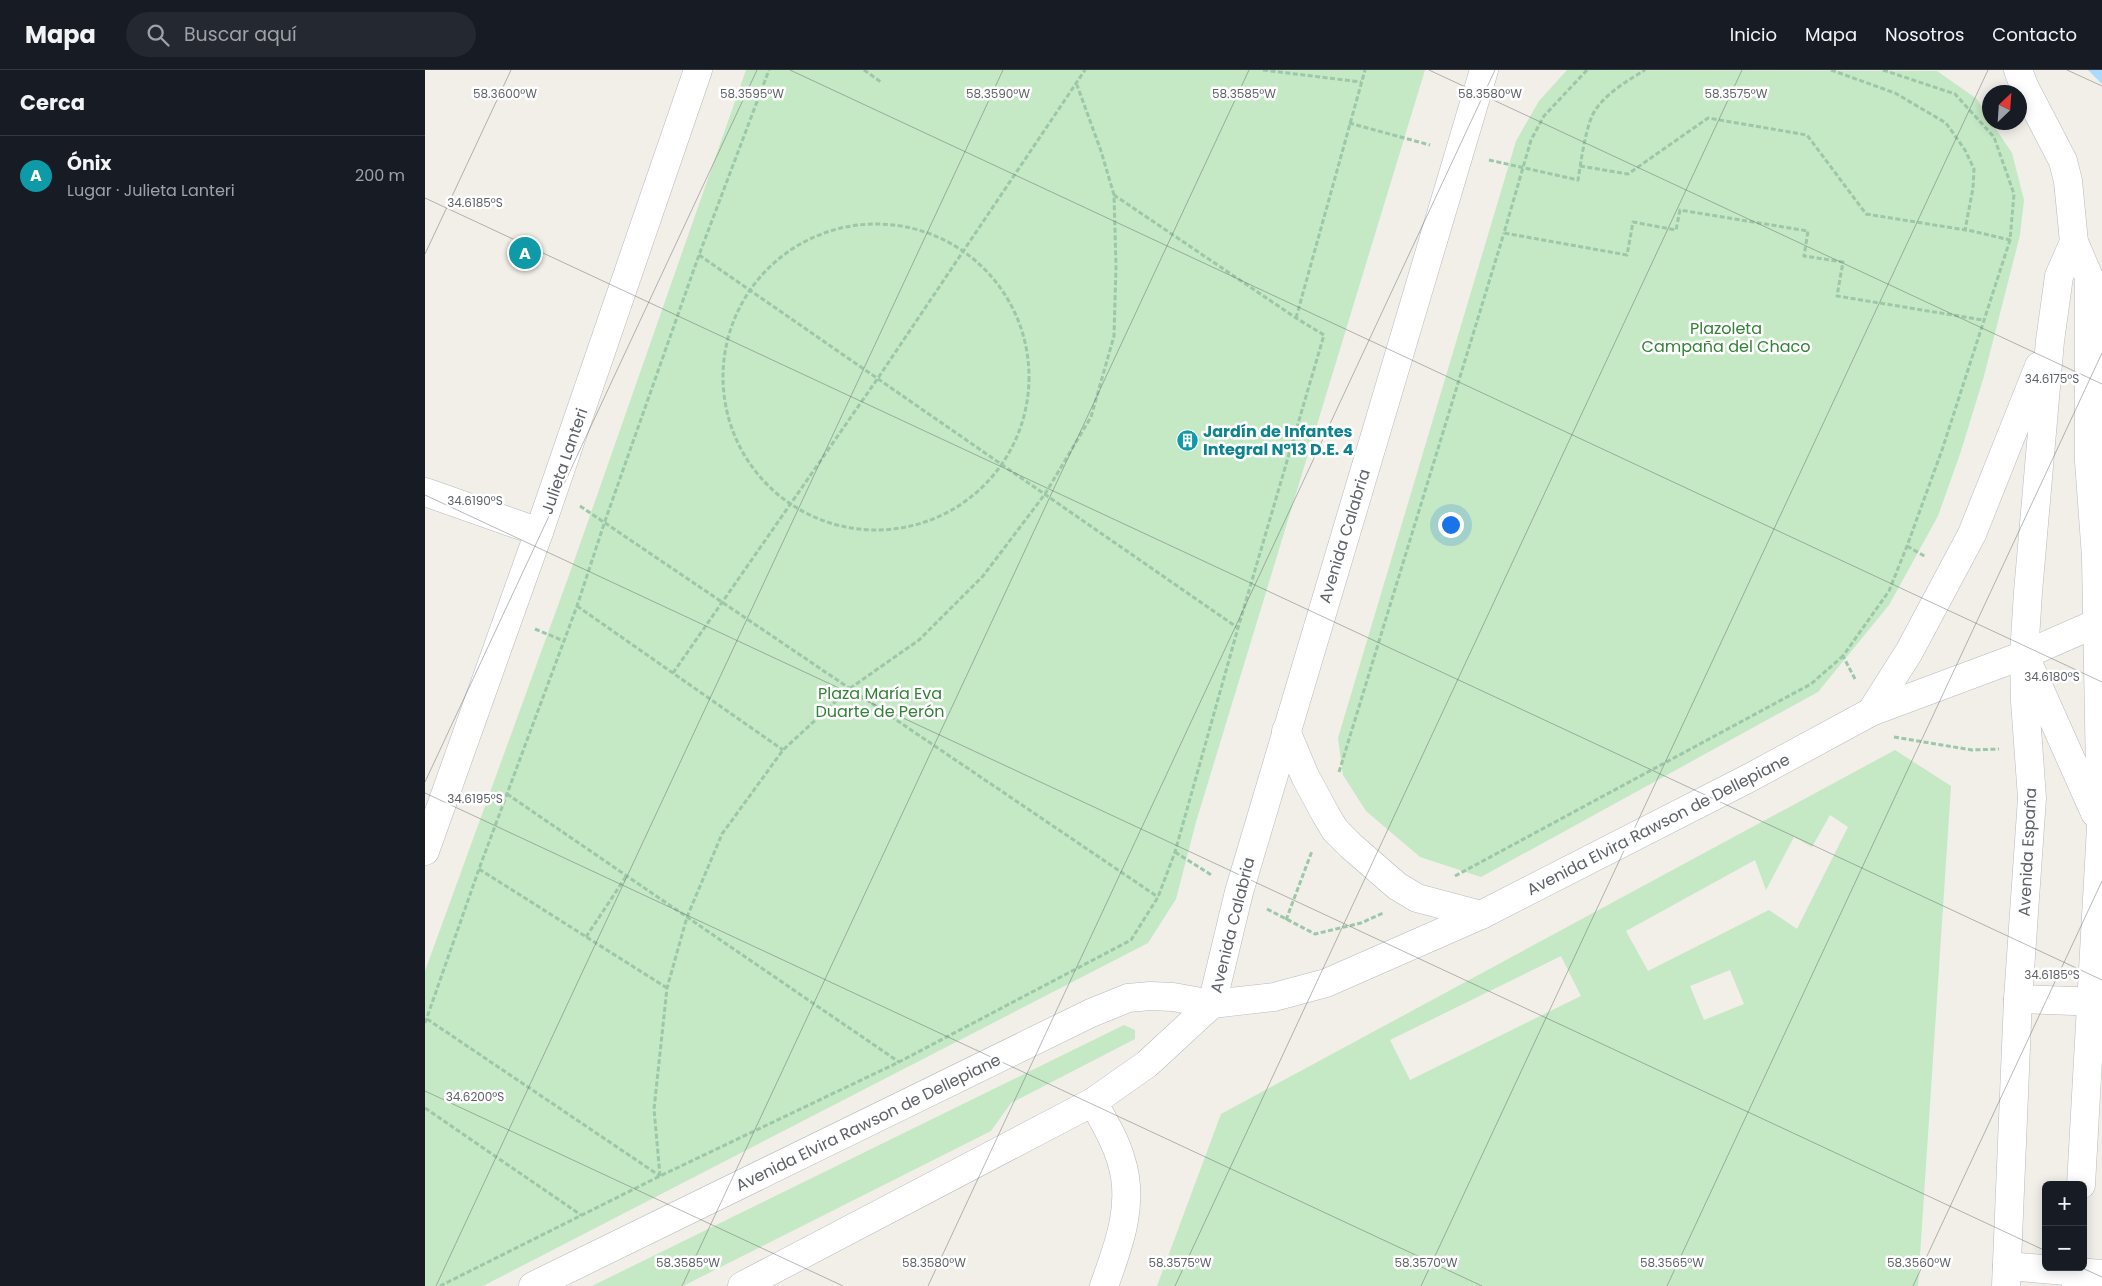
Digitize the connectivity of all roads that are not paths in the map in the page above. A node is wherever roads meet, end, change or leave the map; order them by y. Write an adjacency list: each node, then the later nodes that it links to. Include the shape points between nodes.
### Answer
1 (698, 70): 7 (main road, Julieta Lanteri)
2 (1484, 70): 11 (main road, Avenida Calabria)
3 (2018, 70): 4 (main road, Avenida España, via 2063,161)
4 (2074, 242): 5 (main road, Avenida España, via 2059,276); 8 (main road, Avenida España, via 2089,277 2089,461)
5 (2049, 341): 9 (main road, Avenida España); 10 (main road, via 1972,534 1917,637)
6 (425, 492): 7 (main road)
7 (539, 532): 13 (main road, Julieta Lanteri)
8 (2097, 623): 9 (main road, Avenida Elvira Rawson de Dellepiane); 12 (main road, Avenida España)
9 (2024, 655): 10 (main road, Avenida Elvira Rawson de Dellepiane); 12 (main road); 15 (main road, Avenida España, via 2032,798)
10 (1871, 712): 14 (main road, Avenida Elvira Rawson de Dellepiane)
11 (1286, 731): 14 (main road, via 1325,815 1351,846 1389,880 1417,898); 17 (main road, Avenida Calabria, via 1239,892)
12 (2101, 827): 16 (main road, Avenida España)
13 (425, 851)
14 (1481, 915): 17 (main road, Avenida Elvira Rawson de Dellepiane, via 1300,992)
15 (2019, 999): 16 (main road); 21 (main road, Avenida España)
16 (2096, 1002): 19 (main road, Avenida España)
17 (1212, 1004): 18 (main road, via 1147,1064); 22 (main road, Avenida Elvira Rawson de Dellepiane, via 1150,996 1128,998 1105,1007)
18 (1093, 1102): 23 (main road); 24 (main road, via 1112,1137 1127,1182 1122,1232)
19 (2081, 1181)
20 (2083, 1275): 21 (main road)
21 (2006, 1276)
22 (533, 1286)
23 (742, 1286)
24 (1104, 1286)

